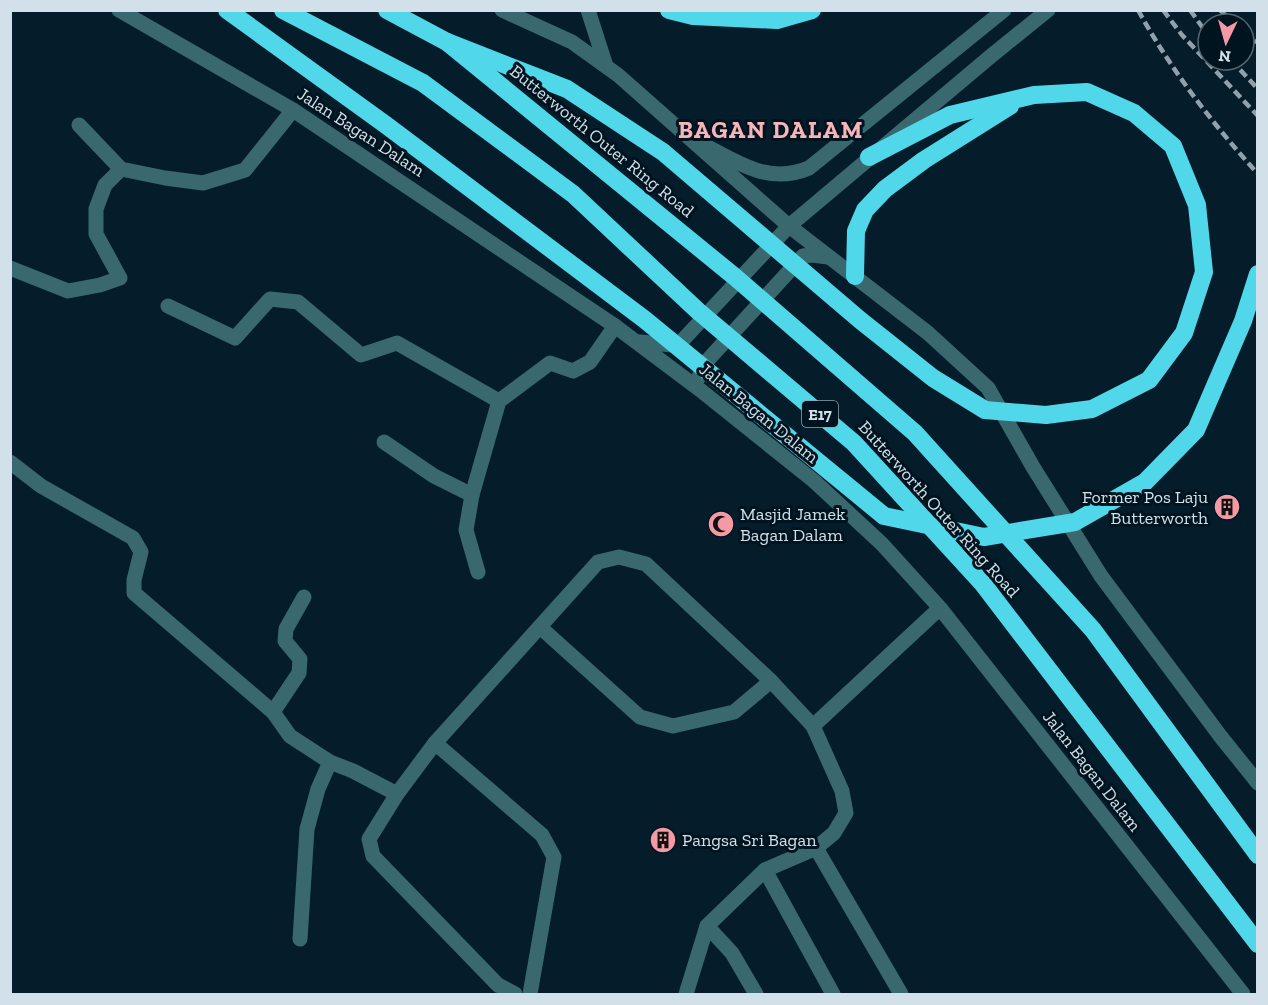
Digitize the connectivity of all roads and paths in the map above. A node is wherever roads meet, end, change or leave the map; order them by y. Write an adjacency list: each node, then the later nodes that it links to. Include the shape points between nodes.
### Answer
1 (119, 10): 14 (street, Jalan Bagan Dalam)
2 (227, 10): 24 (highway, via 644,319 884,516 984,537 1075,522 1145,482 1196,430 1243,321)
3 (283, 10): 50 (highway, Butterworth Outer Ring Road / E17, via 423,83 573,194 698,311 854,442 983,584)
4 (387, 10): 11 (highway, Butterworth Outer Ring Road / E17)
5 (502, 10): 12 (street, via 572,42)
6 (588, 10): 12 (street)
7 (669, 10): 8 (highway, via 777,20)
8 (812, 10)
9 (1004, 10): 16 (street, via 798,173 760,172)
10 (1048, 10): 17 (street)
11 (447, 42): 13 (highway, via 567,89 663,152 860,320 933,378 976,405 985,410 1046,415 1092,409 1149,380 1184,333 1204,272 1197,205 1173,146 1134,112 1087,92); 46 (highway, Butterworth Outer Ring Road / E17, via 735,277 915,433 1093,630)
12 (606, 66): 16 (street)
13 (1034, 95): 17 (highway, via 950,115); 25 (highway, via 1004,109 885,189 865,210 856,231)
14 (293, 110): 18 (street, via 245,170 203,183); 27 (street, Jalan Bagan Dalam)
15 (79, 125): 18 (street)
16 (684, 134): 19 (street)
17 (870, 157): 20 (street)
18 (121, 169): 23 (street, via 105,185 96,208 96,234 120,278 68,291)
19 (766, 206): 20 (street); 21 (street)
20 (789, 226): 21 (street); 22 (street)
21 (777, 240): 28 (street, via 681,342 660,345)
22 (828, 257): 25 (street); 29 (street, via 803,256 706,363)
23 (10, 268)
24 (1257, 274)
25 (855, 276): 43 (street, via 928,333 988,388 1101,576)
26 (168, 306): 30 (street, via 235,338 270,299 297,302 361,355 397,343)
27 (615, 326): 28 (street, Jalan Bagan Dalam); 30 (street, via 590,362 573,371 550,363)
28 (636, 341): 29 (street, Jalan Bagan Dalam)
29 (699, 388): 36 (street, Jalan Bagan Dalam, via 814,481 882,544)
30 (499, 402): 33 (street)
31 (384, 442): 33 (street, via 434,476)
32 (10, 462): 39 (street, via 41,486 134,538 141,552 134,593)
33 (472, 495): 34 (street, via 466,530)
34 (478, 572)
35 (304, 597): 39 (street, via 286,629 285,641 300,659 299,673)
36 (940, 608): 40 (street); 57 (street, Jalan Bagan Dalam)
37 (540, 627): 38 (street, via 640,717 673,726 734,712); 38 (street, via 598,562 619,557 646,564); 41 (street)
38 (771, 681): 40 (street)
39 (273, 712): 42 (street, via 291,736)
40 (813, 726): 45 (street, via 842,791 846,813 834,833)
41 (435, 742): 44 (street); 52 (street, via 542,835 554,857)
42 (330, 762): 44 (street); 49 (street, via 307,829)
43 (1257, 783)
44 (397, 794): 51 (street, via 369,839 373,856 498,985)
45 (816, 848): 47 (street); 56 (street)
46 (1257, 855)
47 (765, 870): 48 (street); 55 (street)
48 (707, 926): 53 (street); 54 (street, via 732,952)
49 (300, 939)
50 (1253, 939)
51 (515, 994)
52 (530, 994)
53 (686, 994)
54 (756, 994)
55 (833, 994)
56 (901, 994)
57 (1243, 994)

